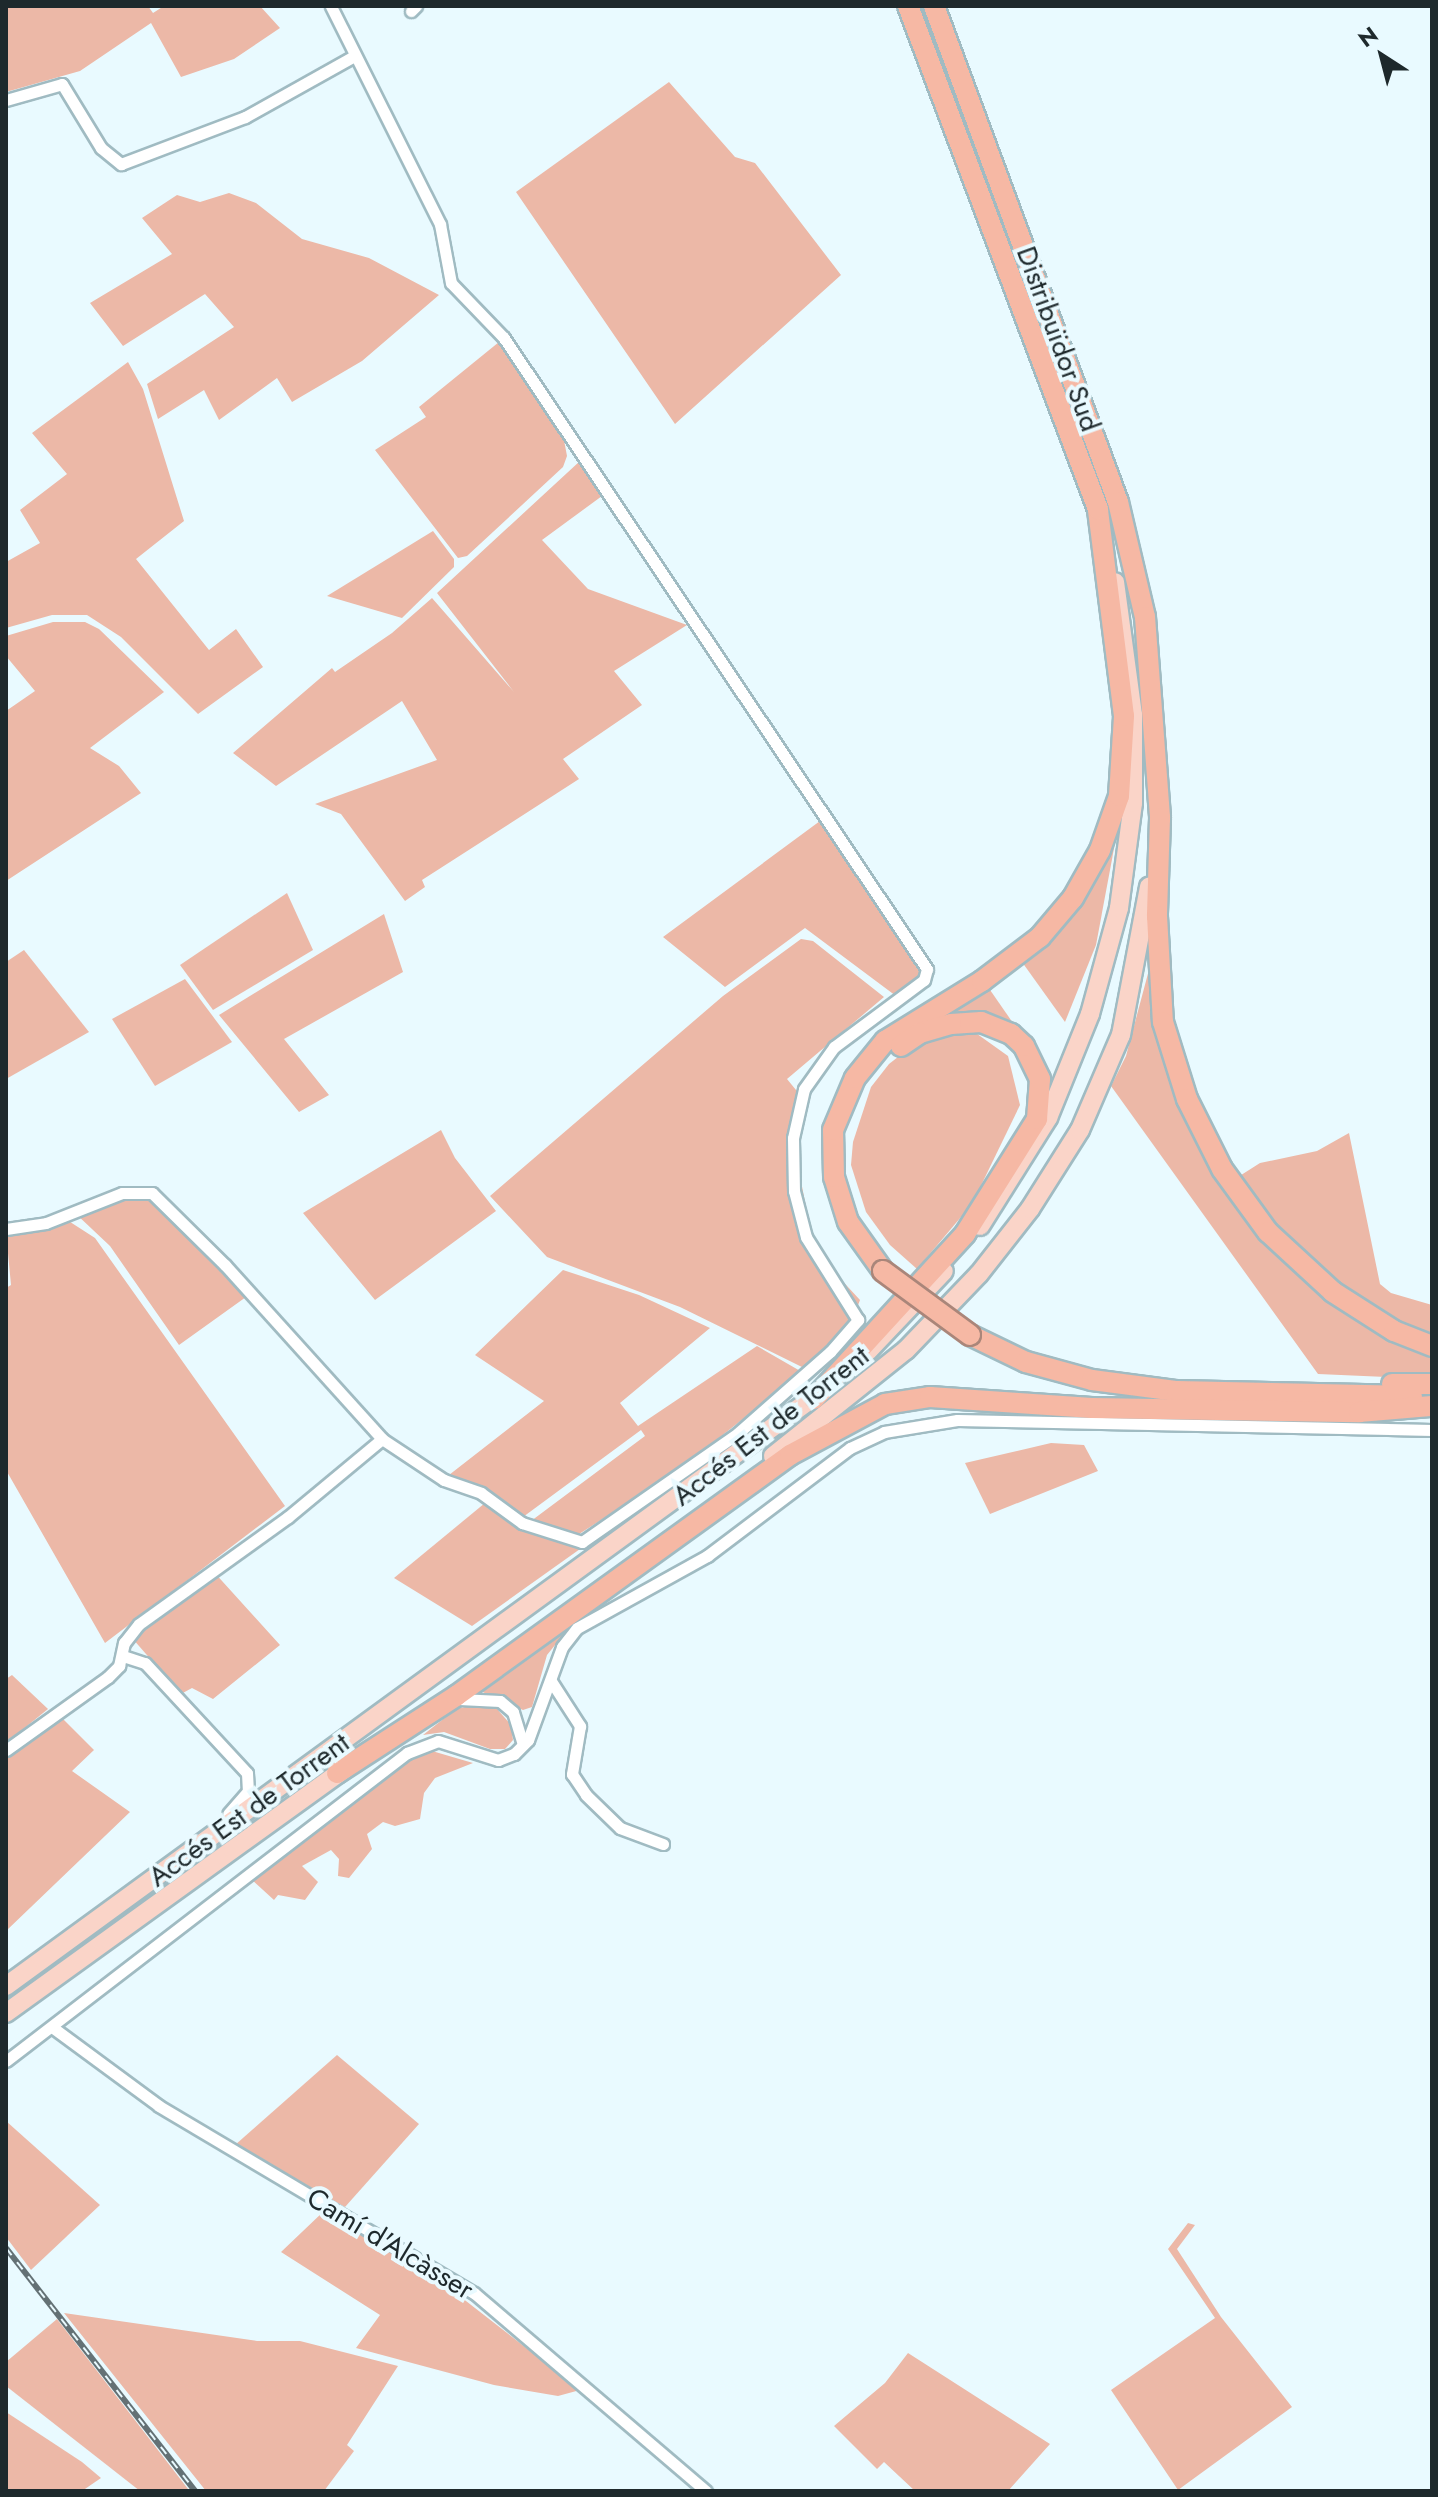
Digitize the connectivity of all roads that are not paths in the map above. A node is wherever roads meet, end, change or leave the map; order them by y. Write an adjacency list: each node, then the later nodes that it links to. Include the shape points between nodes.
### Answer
1 (331, 6): 4 (street)
2 (908, 6): 6 (highway, Distribuïdor Sud)
3 (934, 6): 7 (highway, Distribuïdor Sud, via 1118,502 1145,617)
4 (354, 56): 5 (street, via 245,117 121,164 101,148 62,84); 17 (street, via 440,224 451,283 504,338 927,969 924,980 834,1047 804,1089 793,1138 794,1191 806,1237 858,1320 830,1352 738,1433 582,1542 522,1523 481,1493 444,1480)
5 (6, 100)
6 (1098, 509): 9 (highway, Distribuïdor Sud, via 1124,716 1119,796 1100,850 1073,898 1040,937 982,981 885,1041 855,1078 833,1130 834,1177 848,1222); 14 (main road, Accés Est de Torrent, via 1124,620 1133,715 1133,803 1119,908 1090,1014 1048,1118 1007,1188 958,1256 890,1332)
7 (1153, 680): 11 (highway, Distribuïdor Sud, via 1163,1022 1187,1099 1222,1169 1268,1232 1333,1292 1394,1331); 25 (main road, Accés Est de Torrent, via 1148,907 1121,1035 1080,1130 1030,1209 979,1274 906,1350 829,1416)
8 (6, 1229): 17 (street, via 46,1223 122,1193 152,1193 225,1265)
9 (888, 1267): 10 (highway, bridge); 14 (highway, via 857,1210 845,1173 845,1136 864,1082 920,1033 966,1022 995,1026 1032,1058 1040,1079 1037,1119 965,1234)
10 (974, 1331): 12 (highway, via 1089,1368 1174,1378); 13 (highway, via 1026,1362 1120,1384 1177,1391)
11 (1432, 1346)
12 (1432, 1384)
13 (1432, 1397)
14 (814, 1399): 27 (main road, Accés Est de Torrent)
15 (1432, 1406): 20 (highway, via 1359,1412 1092,1408 955,1397 885,1404 790,1455)
16 (1432, 1430): 19 (street, via 957,1420 911,1424 850,1448 707,1556 577,1628 562,1647)
17 (382, 1439): 18 (street, via 288,1517 139,1624 129,1634)
18 (123, 1656): 24 (street, via 108,1677); 27 (street, via 145,1663 247,1773 248,1791 235,1809)
19 (551, 1681): 21 (street); 26 (street, via 580,1726 572,1774 586,1795 620,1828)
20 (447, 1702): 22 (street, via 487,1698); 25 (highway)
21 (543, 1707): 22 (street, via 531,1714); 23 (street)
22 (513, 1712): 23 (street)
23 (523, 1745): 30 (street, via 498,1760 438,1741 407,1753 246,1872)
24 (6, 1750)
25 (337, 1773): 29 (main road, Accés Est de Torrent)
26 (663, 1844)
27 (144, 1886): 28 (main road, Accés Est de Torrent)
28 (6, 1986)
29 (6, 2013)
30 (52, 2027): 31 (street); 32 (street, Camí d'Alcàsser, via 159,2106 474,2293)
31 (6, 2061)
32 (706, 2491)

